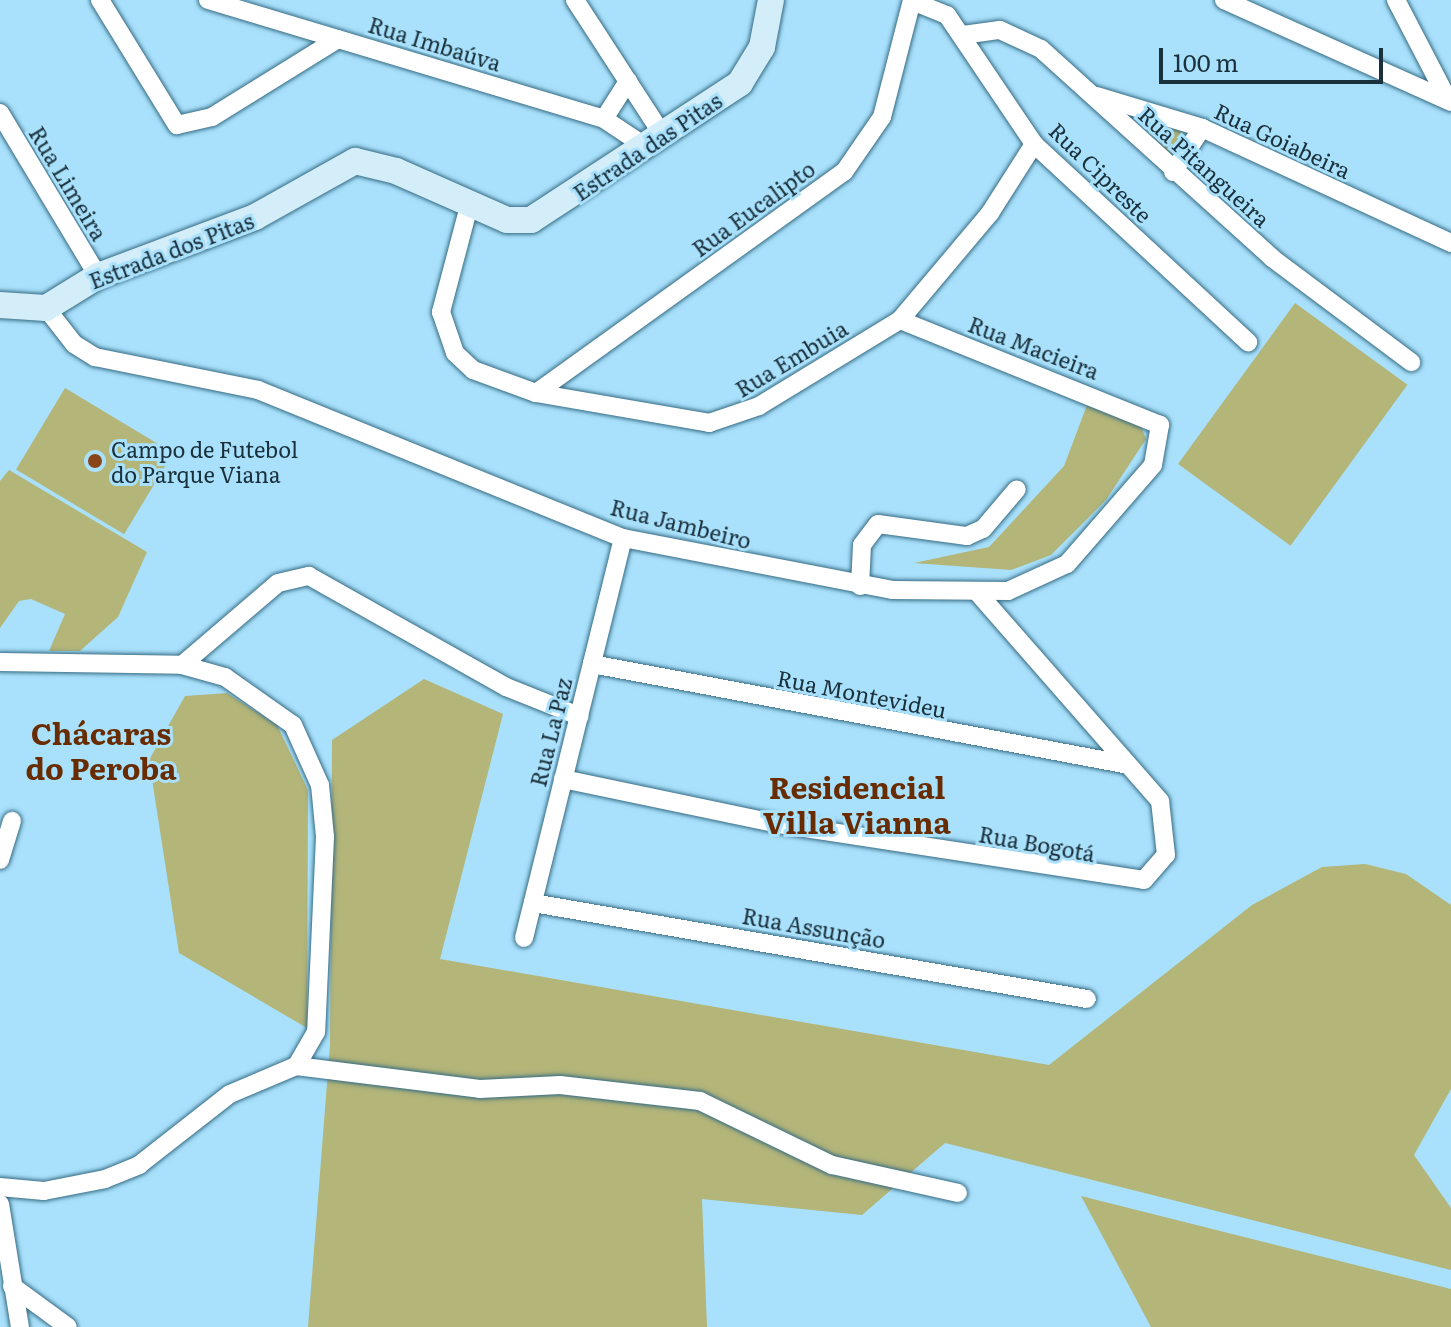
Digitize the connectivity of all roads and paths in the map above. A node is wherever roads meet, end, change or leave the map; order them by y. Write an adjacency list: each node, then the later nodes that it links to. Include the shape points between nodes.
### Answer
1 (100, 0): 10 (street, via 177,125 212,117)
2 (208, 0): 10 (street, Rua Imbaúva)
3 (575, 0): 11 (street)
4 (771, 0): 17 (main road, Estrada das Pitas, via 751,71)
5 (1224, 0): 13 (street)
6 (1396, 0): 13 (street)
7 (912, 1): 8 (street, Rua Cipreste); 28 (street, Rua Eucalipto, via 882,117 844,172)
8 (942, 8): 9 (street, Rua Cipreste)
9 (963, 35): 12 (street, Rua Pitangueira, via 980,28 1021,38); 18 (street, Rua Cipreste)
10 (338, 39): 15 (street, Rua Imbaúva)
11 (628, 81): 15 (street); 17 (street)
12 (1091, 94): 16 (street, Rua Goiabeira); 19 (street, Rua Pitangueira)
13 (1449, 101)
14 (0, 113): 22 (street, Rua Limeira)
15 (604, 119): 17 (street, Rua Imbaúva)
16 (1202, 128): 19 (street); 21 (street, Rua Goiabeira)
17 (653, 140): 20 (main road, Estrada das Pitas, via 531,220)
18 (1034, 144): 25 (street, Rua Embuia, via 990,213); 26 (street, Rua Cipreste)
19 (1173, 172): 27 (street, Rua Pitangueira, via 1272,258)
20 (469, 206): 22 (main road, Estrada dos Pitas, via 396,171 355,161 255,217); 28 (street, Rua Embuia, via 442,292 445,330 473,370)
21 (1451, 243)
22 (98, 276): 24 (main road, Estrada dos Pitas)
23 (0, 305): 24 (main road)
24 (46, 308): 31 (street, Rua Jambeiro, via 74,344 95,357 258,390)
25 (900, 320): 28 (street, Rua Embuia, via 733,420 680,421); 29 (street, Rua Macieira)
26 (1248, 342)
27 (1411, 362)
28 (536, 393)
29 (1151, 419): 33 (street, Rua Jambeiro, via 1163,434 1161,450 1093,540 1041,579)
30 (1017, 489): 32 (street, via 983,529 967,536 878,524 862,545)
31 (623, 538): 32 (street, Rua Jambeiro); 35 (street, Rua La Paz)
32 (860, 586): 33 (street, Rua Jambeiro)
33 (979, 594): 38 (street, Rua Bogotá)
34 (0, 662): 36 (street)
35 (592, 664): 37 (street, Rua La Paz); 38 (street, Rua Montevideu)
36 (182, 665): 37 (street, via 278,583 309,576 506,687); 45 (street, via 225,677 293,725 320,785 316,1032)
37 (579, 716): 39 (street, Rua La Paz)
38 (1124, 764): 39 (street, Rua Bogotá, via 1160,801 1169,834 1156,871 1130,883)
39 (563, 779): 42 (street, Rua La Paz)
40 (12, 821): 41 (street)
41 (0, 860)
42 (533, 903): 43 (street, Rua La Paz); 44 (street, Rua Assunção)
43 (524, 938)
44 (1087, 999)
45 (296, 1066): 46 (street, via 230,1094 139,1165 105,1179 44,1191); 47 (street, via 480,1089 560,1085 700,1101 832,1165)
46 (0, 1187)
47 (958, 1193)
48 (0, 1204): 49 (street)
49 (12, 1286): 50 (street); 51 (street)
50 (20, 1327)
51 (68, 1327)

